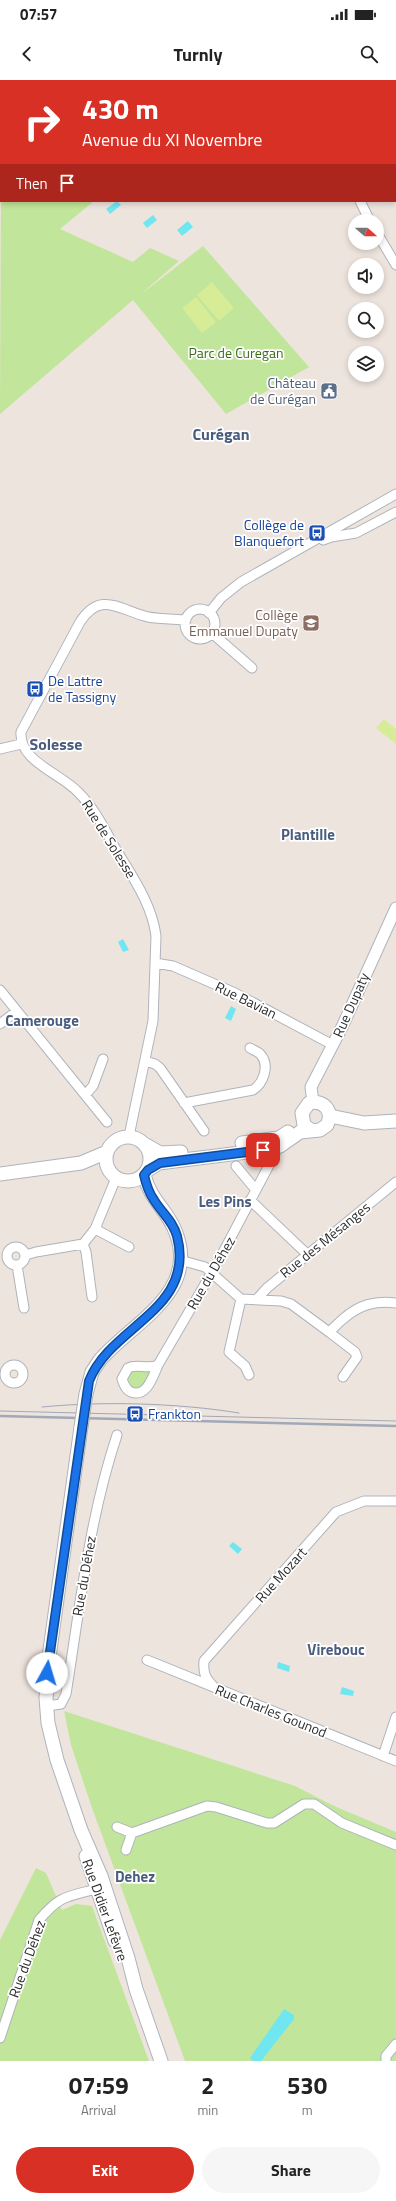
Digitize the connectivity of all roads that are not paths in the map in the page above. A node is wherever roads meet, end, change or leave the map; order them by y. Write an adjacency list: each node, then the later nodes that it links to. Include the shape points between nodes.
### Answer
1 (360, 202): 2 (street)
2 (366, 214)
3 (384, 245): 4 (street)
4 (396, 265)
5 (395, 496): 7 (street)
6 (396, 512): 8 (street)
7 (349, 520): 8 (street, via 348,523); 9 (street, via 311,542)
8 (356, 533): 9 (street, via 331,537)
9 (309, 546): 10 (street, via 232,589)
10 (209, 613): 11 (street, via 195,610); 12 (street, via 214,620)
11 (186, 620): 12 (street, via 186,630 192,637 204,638); 14 (street, via 149,617 109,604 100,604 90,610 80,622 23,726)
12 (212, 633): 13 (street)
13 (252, 668)
14 (21, 744): 15 (street); 17 (street, Rue de Solesse, via 27,754 80,793 105,829 151,911 156,936)
15 (0, 749)
16 (396, 908): 21 (street, Rue Dupaty)
17 (155, 964): 21 (street, Rue Bavian, via 173,966 235,994); 24 (street, Rue de Solesse, via 153,1021)
18 (0, 990): 19 (street)
19 (17, 1011): 20 (street); 25 (street, via 78,1088)
20 (0, 1024)
21 (333, 1045): 26 (street, Rue Dupaty, via 312,1087)
22 (250, 1048): 27 (street, via 261,1055 264,1062 264,1078 259,1086 253,1090)
23 (103, 1059): 25 (street, via 94,1086)
24 (144, 1061): 27 (street, via 160,1068); 34 (street, Rue de Solesse)
25 (86, 1094): 31 (street)
26 (314, 1102): 28 (main road, via 306,1106); 29 (main road, via 326,1107)
27 (184, 1103): 33 (street)
28 (302, 1113): 32 (main road, via 304,1125); 35 (main road, via 292,1128 279,1138 164,1153)
29 (330, 1116): 30 (main road, via 364,1123); 32 (main road, via 324,1128)
30 (396, 1121)
31 (107, 1122)
32 (311, 1130): 40 (main road, via 300,1132 280,1146 160,1163)
33 (204, 1131)
34 (129, 1136): 35 (main road, via 141,1140); 36 (main road, via 115,1140)
35 (146, 1145): 40 (main road, via 151,1158)
36 (107, 1152): 38 (main road); 42 (main road, via 106,1159)
37 (275, 1154): 45 (street, Rue du Déhez)
38 (81, 1163): 41 (main road); 42 (main road)
39 (236, 1166): 45 (street)
40 (146, 1172): 43 (main road); 47 (main road, Rue Didier Lefèvre)
41 (0, 1174)
42 (112, 1174): 43 (main road); 48 (street)
43 (131, 1181): 47 (main road, Rue Didier Lefèvre)
44 (396, 1182): 52 (street, Rue des Mésanges)
45 (256, 1190): 46 (street, Rue du Déhez)
46 (250, 1200): 52 (street); 56 (street, Rue du Déhez)
47 (154, 1201): 54 (main road, Rue Didier Lefèvre, via 171,1221 177,1234)
48 (95, 1229): 49 (street); 50 (street)
49 (83, 1244): 51 (street); 57 (street)
50 (129, 1247)
51 (26, 1255): 53 (street, via 20,1247 13,1247); 55 (street, via 23,1262)
52 (308, 1255): 59 (street, Rue des Mésanges)
53 (3, 1258): 55 (street)
54 (180, 1260): 56 (street, via 205,1267); 70 (main road, Rue Didier Lefèvre, bridge, via 177,1276 169,1294 100,1360 92,1372 86,1394 48,1657)
55 (17, 1265): 61 (street)
56 (211, 1273): 58 (street); 63 (street, Rue du Déhez)
57 (92, 1297)
58 (241, 1299): 59 (street); 64 (street, via 229,1352 245,1366)
59 (257, 1299): 62 (street, via 291,1304)
60 (396, 1303): 62 (street, via 381,1301 367,1304 353,1310)
61 (24, 1308)
62 (328, 1332): 65 (street, via 356,1352 357,1357)
63 (158, 1365)
64 (249, 1375)
65 (343, 1377)
66 (117, 1435): 70 (street, Rue du Déhez, via 108,1460 94,1521 66,1694 60,1704)
67 (396, 1501): 69 (street, Rue Mozart, via 364,1501 336,1512 204,1661 205,1679)
68 (147, 1660): 69 (street, Rue Charles Gounod)
69 (214, 1687): 72 (street, Rue Charles Gounod)
70 (47, 1706): 75 (main road, Rue Didier Lefèvre, via 57,1760)
71 (396, 1718): 72 (street)
72 (383, 1756): 73 (street, Rue Charles Gounod)
73 (396, 1761)
74 (117, 1827): 76 (street)
75 (81, 1830): 79 (main road, Rue Didier Lefèvre); 80 (main road, Rue Didier Lefèvre, via 97,1863)
76 (132, 1833): 77 (street, via 207,1806 274,1823 304,1804 314,1804 342,1823); 78 (street)
77 (396, 1845)
78 (126, 1850)
79 (96, 1889): 80 (street, via 102,1893 113,1923); 81 (main road, Rue Didier Lefèvre); 82 (street, Rue du Déhez, via 66,1896 49,1908 39,1920)
80 (120, 1933): 81 (main road, Rue Didier Lefèvre)
81 (136, 1989): 84 (main road, Rue Didier Lefèvre)
82 (0, 2038)
83 (396, 2044): 85 (street, via 386,2056)
84 (161, 2061)
85 (386, 2061)

